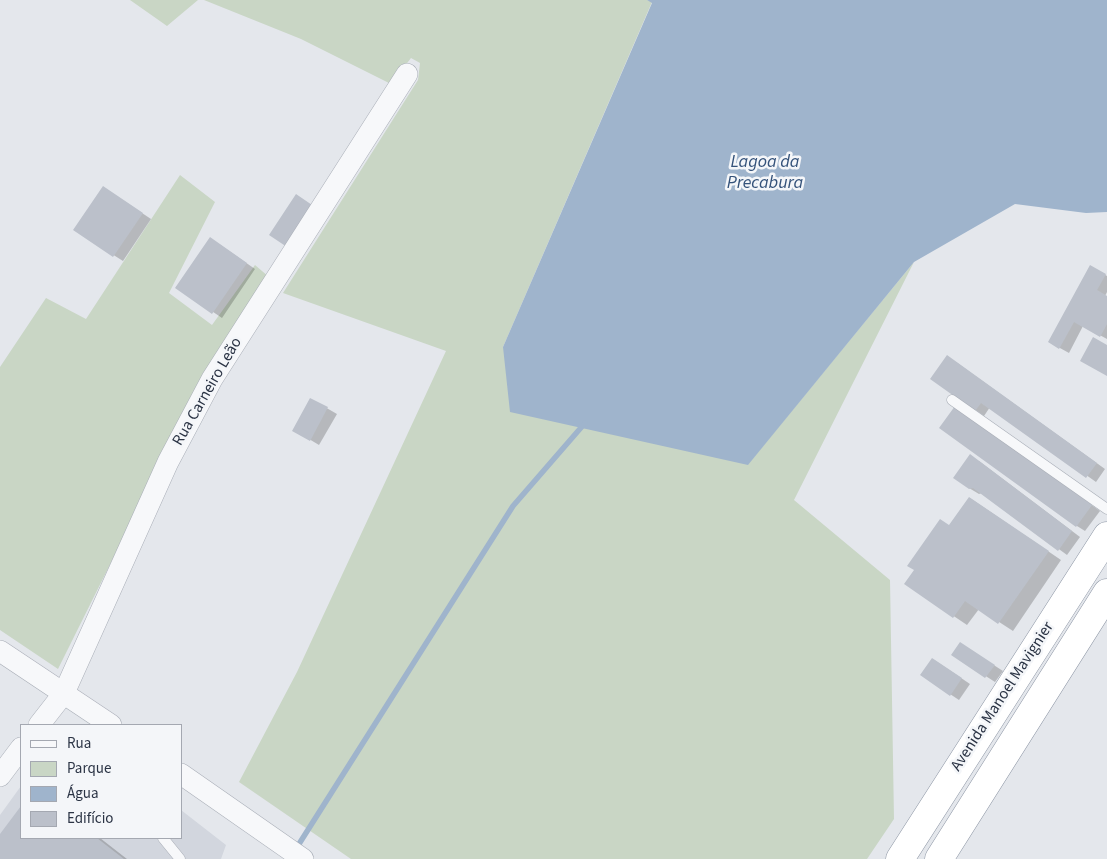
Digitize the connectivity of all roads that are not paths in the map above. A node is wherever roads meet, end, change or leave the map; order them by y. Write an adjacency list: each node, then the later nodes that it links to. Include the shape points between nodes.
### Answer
1 (407, 74): 7 (street, Rua Carneiro Leão, via 212,379 168,462)
2 (952, 400): 3 (lane)
3 (1107, 509)
4 (1107, 536): 16 (highway, Avenida Manoel Mavignier)
5 (1107, 593): 17 (highway, Avenida Manoel Mavignier)
6 (0, 651): 7 (street)
7 (64, 693): 8 (street, Rua Carneiro Leão); 9 (street)
8 (40, 724)
9 (110, 724)
10 (20, 749): 12 (street)
11 (182, 775): 15 (street)
12 (0, 776)
13 (164, 839): 14 (lane)
14 (180, 859)
15 (303, 859)
16 (900, 859)
17 (939, 859)

